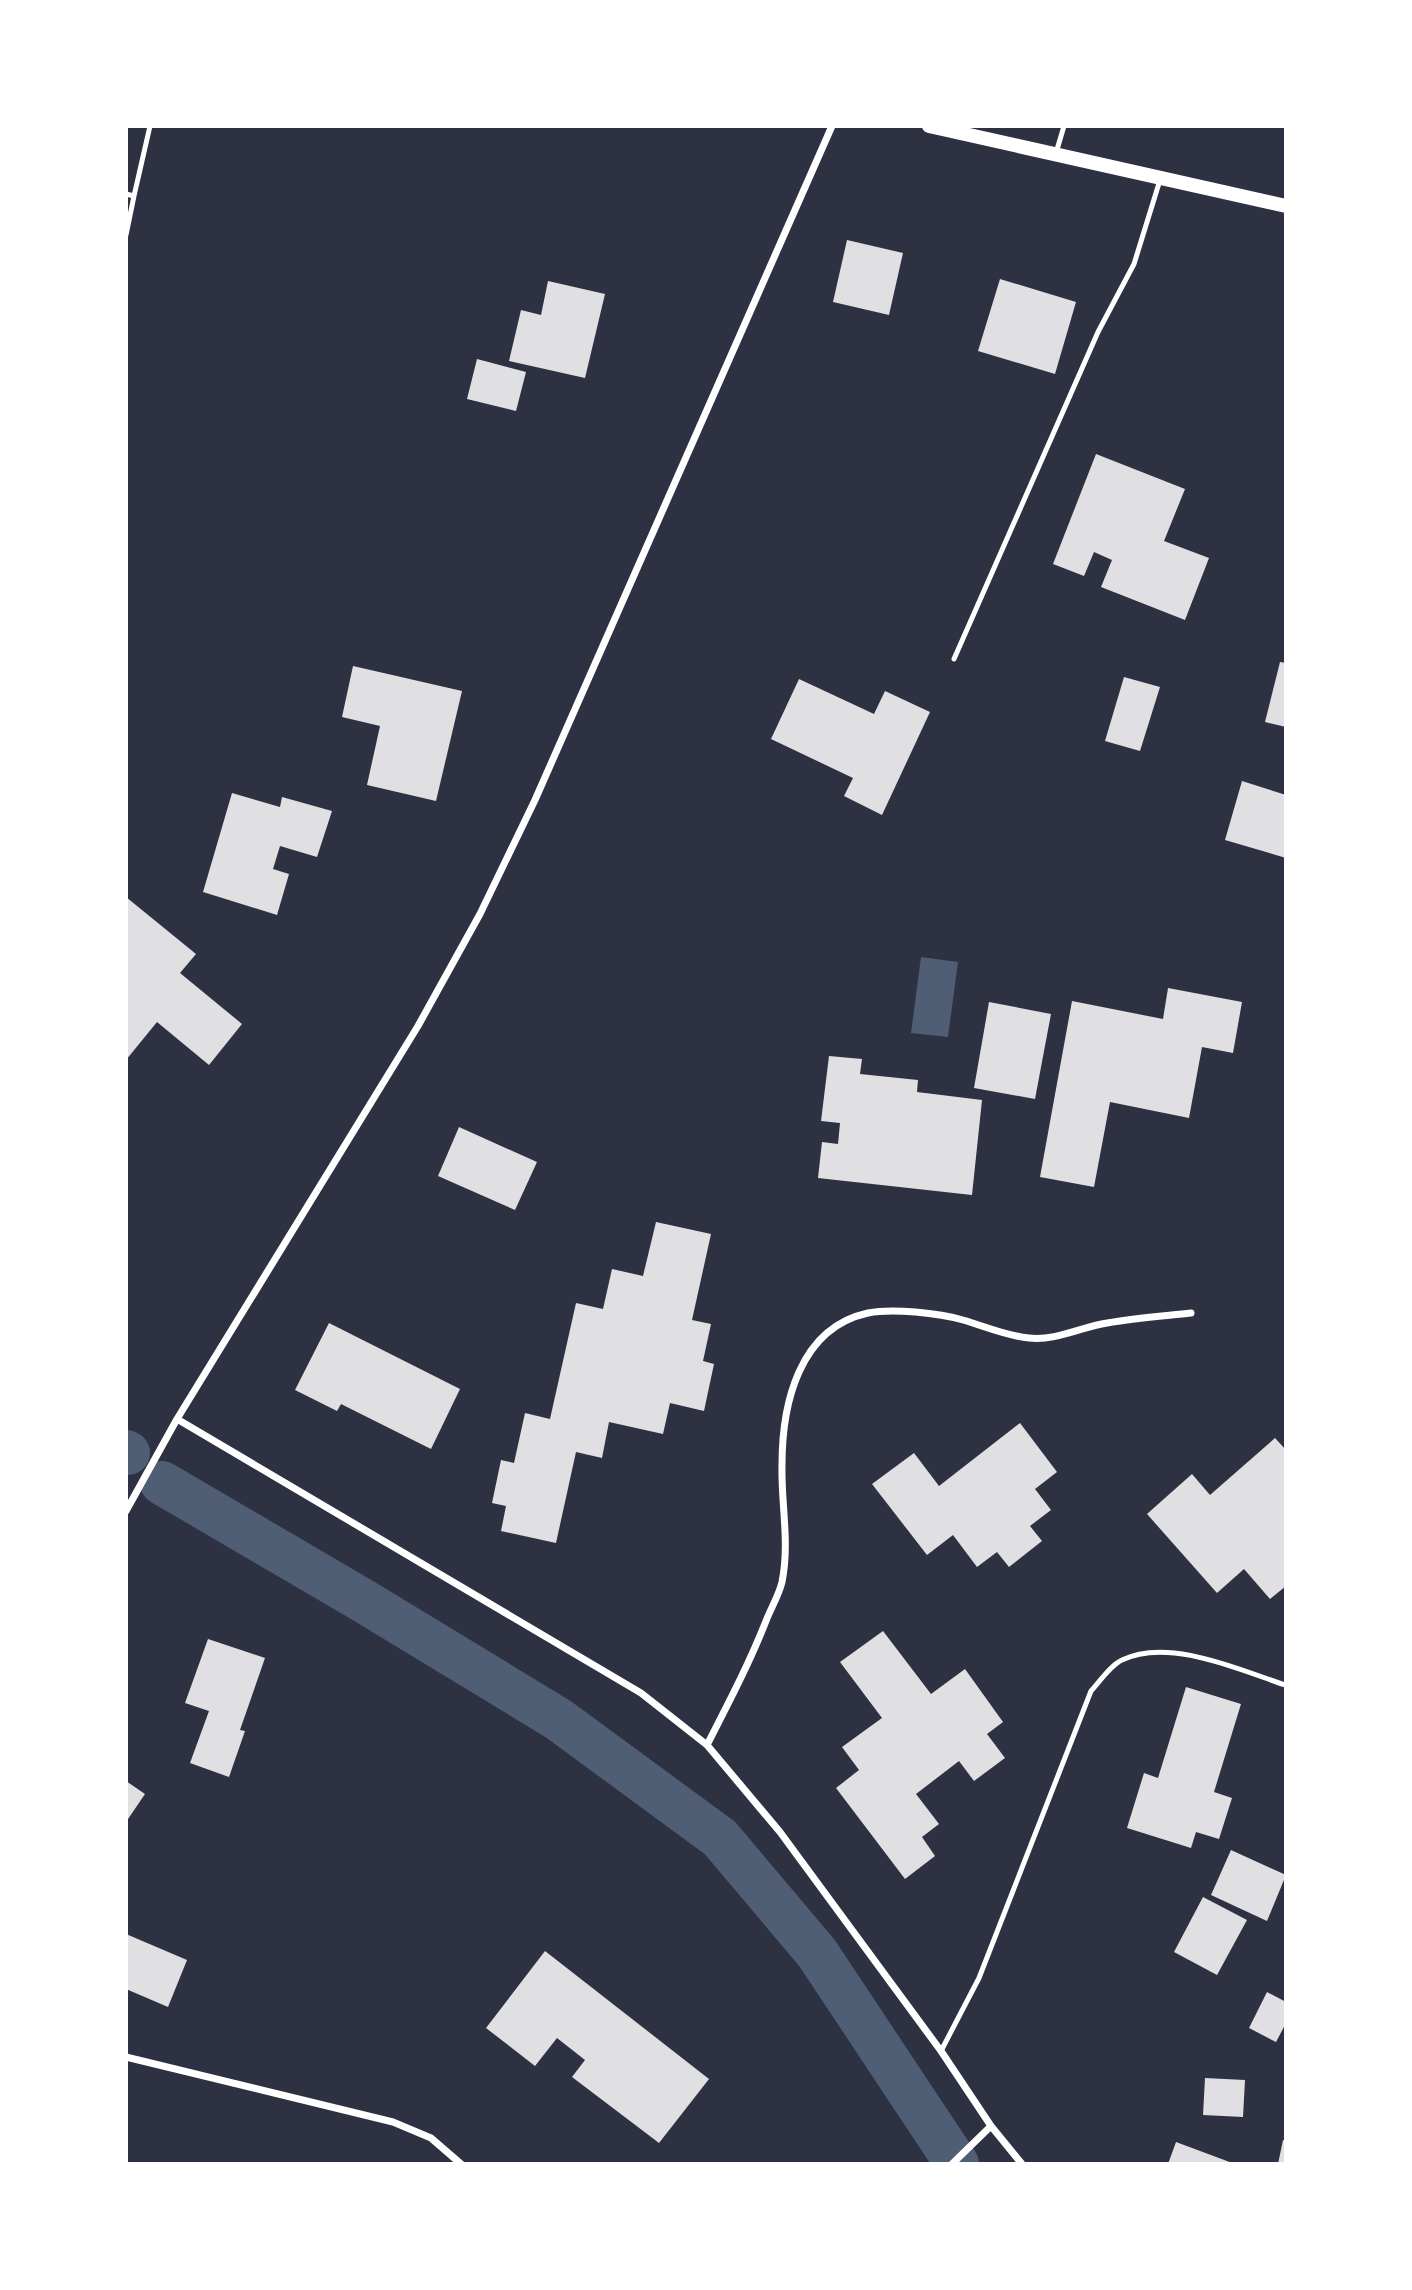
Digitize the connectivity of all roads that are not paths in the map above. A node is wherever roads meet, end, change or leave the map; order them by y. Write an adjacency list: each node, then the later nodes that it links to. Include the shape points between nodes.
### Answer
1 (150, 126): 8 (lane)
2 (832, 126): 13 (street, via 535,800 480,914 418,1026)
3 (929, 126): 5 (main road)
4 (1065, 126): 5 (lane)
5 (1055, 155): 6 (main road)
6 (1161, 177): 9 (main road); 11 (lane, via 1134,264 1098,332)
7 (126, 194): 8 (lane)
8 (134, 196): 10 (lane)
9 (1286, 206)
10 (126, 235)
11 (954, 659)
12 (1191, 1313): 16 (street, via 1105,1323 1030,1339 959,1319 895,1310 867,1313 841,1323 816,1341 797,1373 785,1418 786,1547 781,1584 747,1667)
13 (177, 1419): 14 (street); 16 (street, via 641,1693)
14 (126, 1511)
15 (1285, 1685): 17 (lane, via 1199,1656 1147,1652 1120,1660 1110,1670 1091,1691 979,1978)
16 (707, 1745): 17 (street, via 780,1832)
17 (941, 2051): 19 (street)
18 (126, 2057): 20 (street, via 393,2123 430,2138)
19 (991, 2126): 21 (street); 22 (street)
20 (461, 2164)
21 (952, 2164)
22 (1022, 2164)

